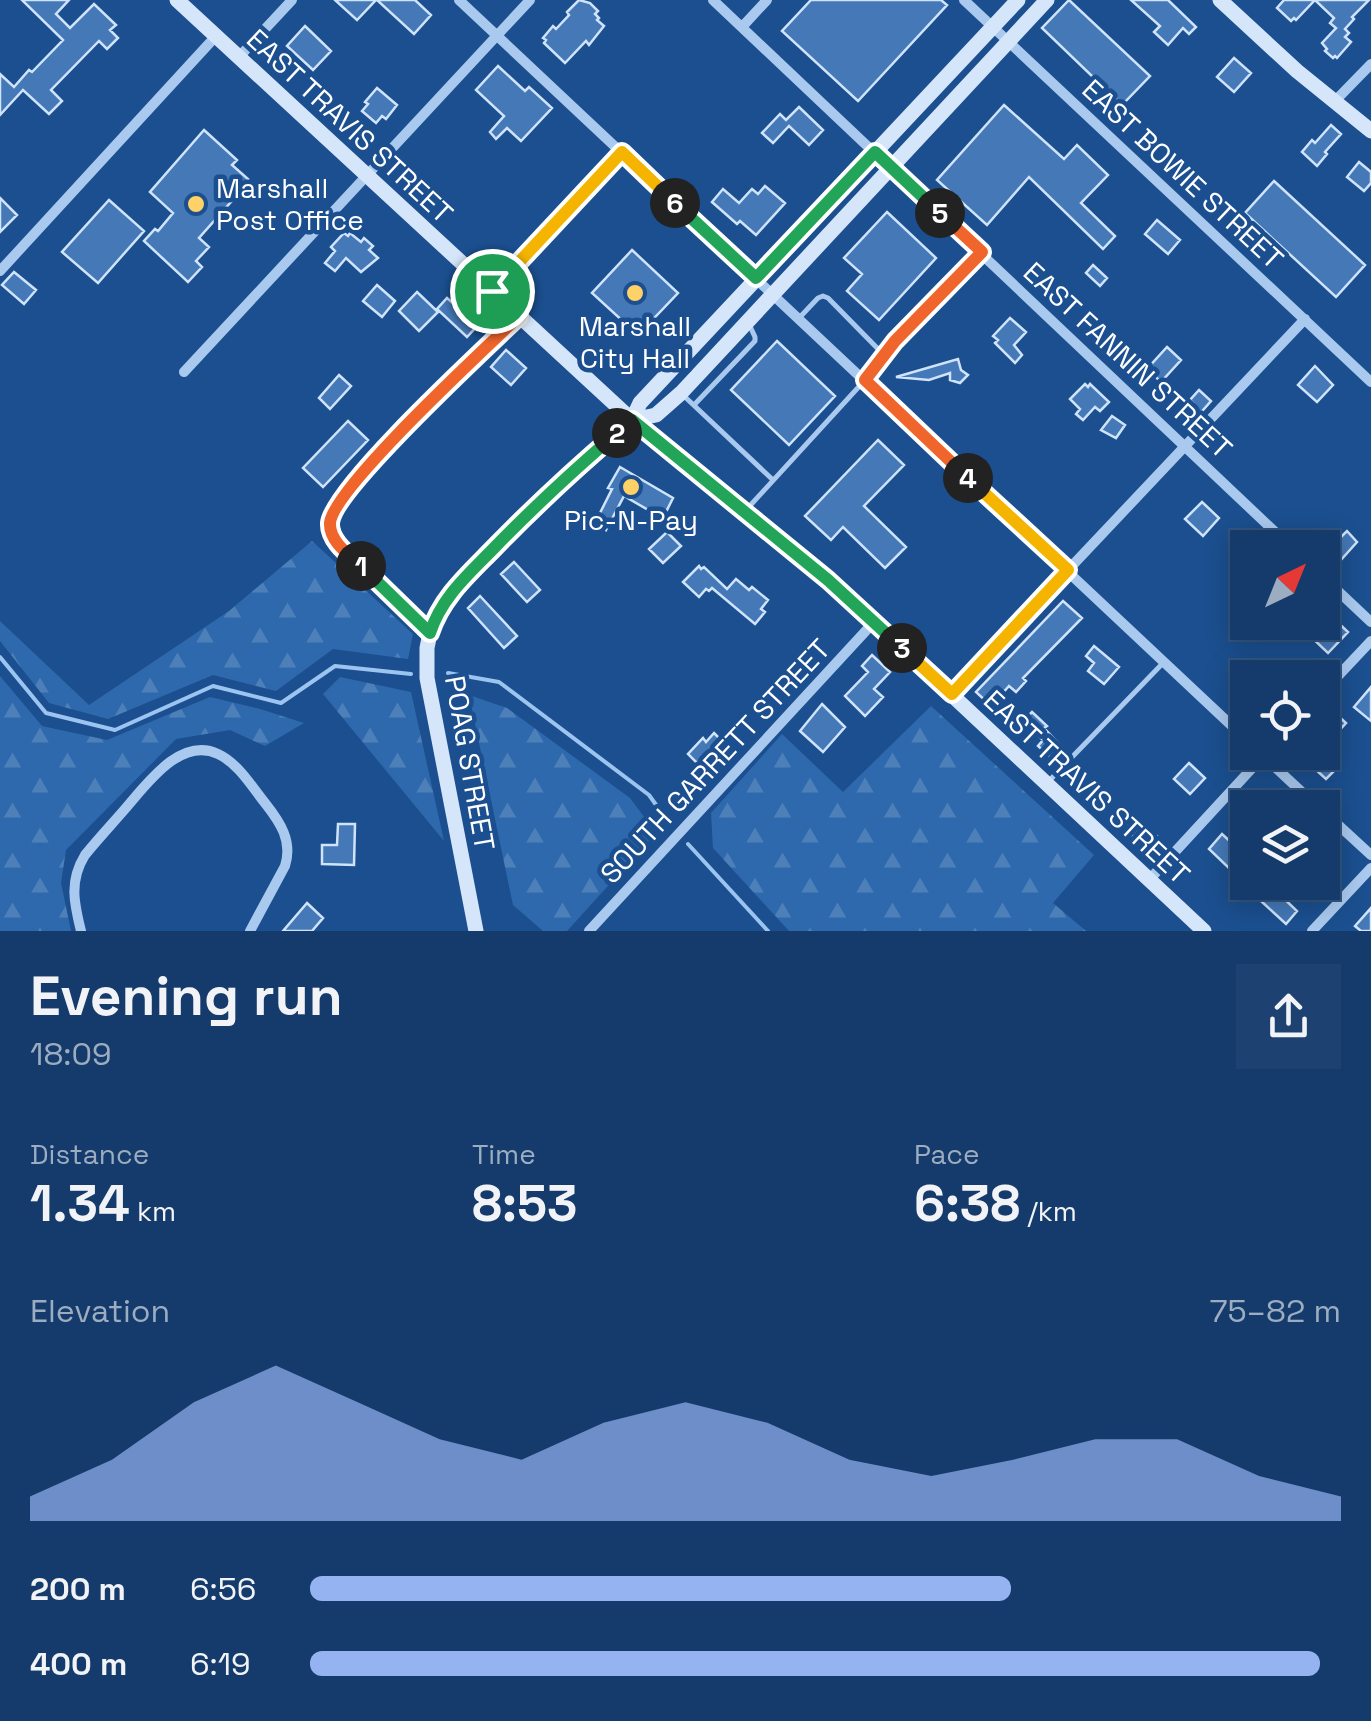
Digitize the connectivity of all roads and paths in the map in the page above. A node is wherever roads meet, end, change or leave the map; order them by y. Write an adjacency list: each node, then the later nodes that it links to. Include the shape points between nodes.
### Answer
1 (177, 0): 13 (street, EAST TRAVIS STREET)
2 (292, 0): 16 (street)
3 (459, 0): 14 (street)
4 (530, 0): 14 (street)
5 (712, 0): 12 (street, EAST FANNIN STREET)
6 (767, 0): 12 (street)
7 (964, 0): 11 (street, EAST BOWIE STREET)
8 (1018, 0): 11 (street)
9 (1046, 0): 15 (street)
10 (1220, 0): 18 (street)
11 (993, 27): 15 (street, EAST BOWIE STREET); 21 (street)
12 (742, 28): 21 (street, EAST FANNIN STREET)
13 (216, 36): 16 (street, EAST TRAVIS STREET); 25 (street)
14 (497, 36): 20 (street); 23 (street)
15 (1008, 42): 22 (street); 31 (street, EAST BOWIE STREET)
16 (238, 57): 23 (street, EAST TRAVIS STREET)
17 (1371, 64): 18 (street)
18 (1334, 102): 19 (street)
19 (1371, 131)
20 (622, 152): 26 (street); 27 (street)
21 (875, 152): 22 (street, EAST FANNIN STREET); 26 (street)
22 (892, 168): 24 (street, EAST FANNIN STREET); 28 (street)
23 (367, 176): 27 (street, EAST TRAVIS STREET); 34 (street)
24 (982, 252): 33 (lane); 40 (street, EAST FANNIN STREET)
25 (0, 271)
26 (756, 278): 28 (street); 39 (street, via 640,403)
27 (492, 291): 29 (street, EAST TRAVIS STREET)
28 (773, 294): 30 (street); 32 (street)
29 (519, 316): 39 (street, EAST TRAVIS STREET); 48 (street, via 358,477 330,524 342,548)
30 (798, 318): 33 (lane, via 818,298 828,298); 35 (street)
31 (1304, 319): 36 (street, EAST BOWIE STREET); 40 (street)
32 (747, 322): 37 (street); 38 (lane, via 754,341)
33 (884, 355): 35 (lane)
34 (184, 372)
35 (865, 380): 41 (lane); 44 (street)
36 (1371, 382)
37 (681, 393): 38 (lane); 39 (street, via 656,416)
38 (694, 405): 41 (lane)
39 (632, 420): 42 (street, EAST TRAVIS STREET); 48 (street, via 459,584)
40 (1186, 446): 43 (street, EAST FANNIN STREET); 44 (street)
41 (773, 480): 42 (lane)
42 (745, 511): 46 (street, EAST TRAVIS STREET)
43 (1273, 530)
44 (1068, 570): 50 (street); 52 (street)
45 (1340, 593): 47 (street)
46 (874, 622): 52 (street, EAST TRAVIS STREET); 65 (street, SOUTH GARRETT STREET)
47 (1371, 622)
48 (430, 633): 64 (street, POAG STREET, via 427,678)
49 (1371, 641): 51 (street)
50 (1163, 663): 53 (street); 56 (lane)
51 (1340, 674)
52 (952, 694): 56 (street, EAST TRAVIS STREET)
53 (1230, 724)
54 (1248, 770): 61 (street)
55 (1280, 770): 57 (street)
56 (1047, 784): 61 (street, EAST TRAVIS STREET)
57 (1301, 790)
58 (1340, 826): 59 (street)
59 (1371, 855)
60 (1371, 868): 67 (street)
61 (1148, 880): 66 (street, EAST TRAVIS STREET)
62 (81, 931): 63 (street, via 73,890 85,855 161,769 202,751 236,767 288,844 285,866)
63 (250, 931)
64 (476, 931)
65 (589, 931)
66 (1204, 931)
67 (1312, 931)

